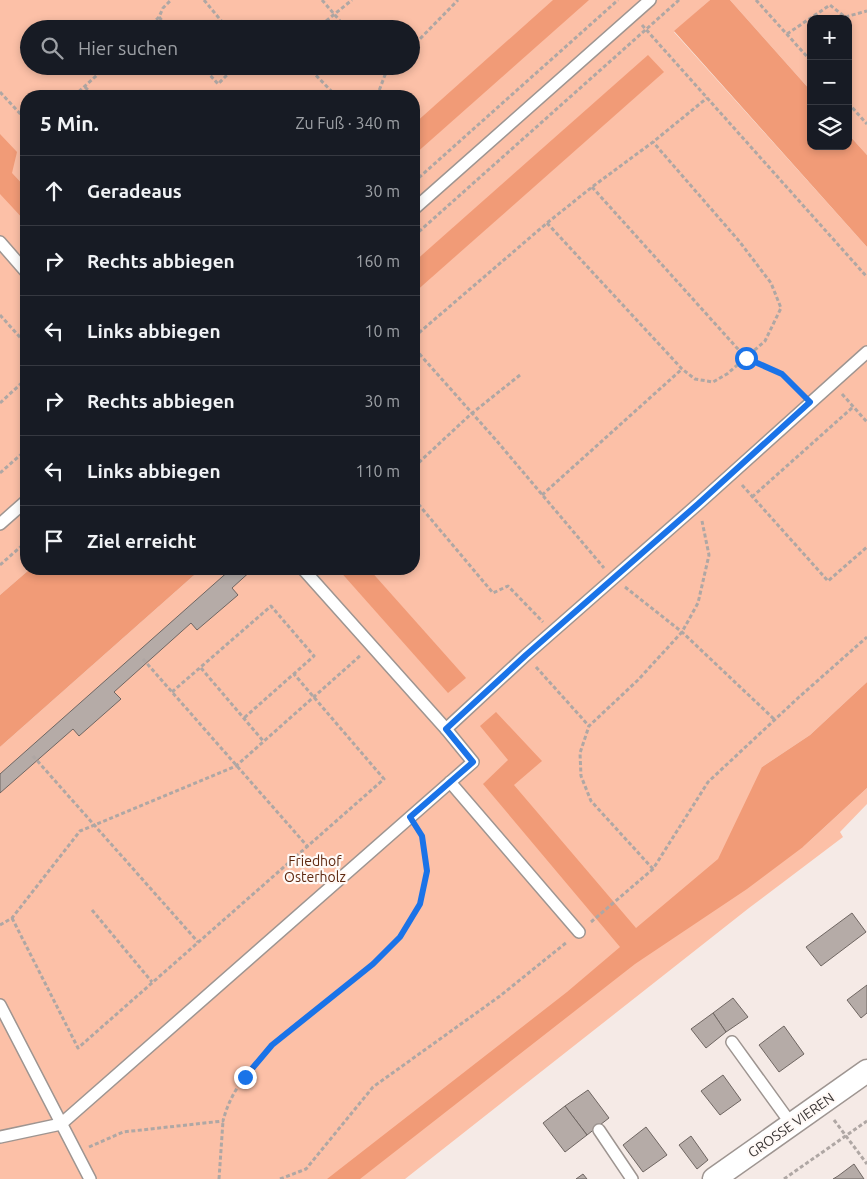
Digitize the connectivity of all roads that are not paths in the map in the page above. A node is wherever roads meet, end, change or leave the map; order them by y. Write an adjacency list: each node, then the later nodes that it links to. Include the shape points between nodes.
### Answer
1 (650, 0): 2 (lane)
2 (420, 204)
3 (0, 242): 4 (lane)
4 (20, 265)
5 (867, 352): 9 (lane)
6 (20, 507): 7 (lane)
7 (0, 524)
8 (308, 575): 9 (lane)
9 (446, 729): 10 (lane, via 473,762)
10 (450, 782): 11 (lane); 15 (lane)
11 (579, 932)
12 (0, 1004): 15 (lane)
13 (732, 1042): 16 (lane)
14 (867, 1071): 16 (street, GROSSE VIEREN)
15 (61, 1124): 18 (lane); 19 (lane)
16 (792, 1126): 21 (street, GROSSE VIEREN)
17 (598, 1130): 20 (lane)
18 (0, 1138)
19 (90, 1179)
20 (632, 1179)
21 (714, 1179)

